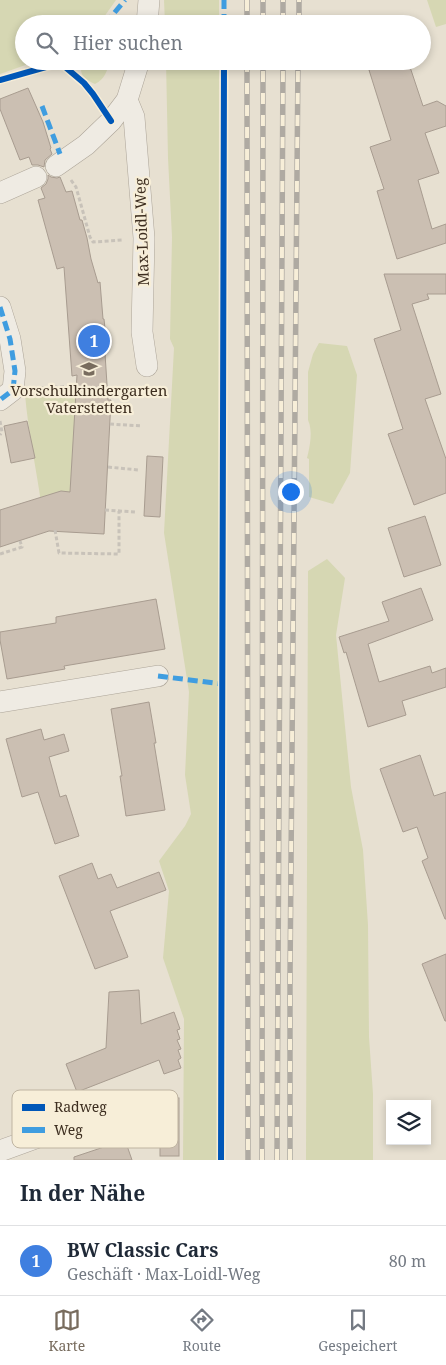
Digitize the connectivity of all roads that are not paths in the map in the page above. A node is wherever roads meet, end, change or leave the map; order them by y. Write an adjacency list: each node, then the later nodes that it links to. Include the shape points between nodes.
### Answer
1 (149, 0): 2 (street)
2 (148, 15)
3 (136, 70): 4 (street)
4 (126, 100): 5 (street); 9 (street, Max-Loidl-Weg, via 134,117 144,238 142,332)
5 (64, 173)
6 (36, 177): 7 (street)
7 (0, 193)
8 (0, 307): 10 (street, via 15,371)
9 (147, 366)
10 (7, 395)
11 (158, 676): 12 (street)
12 (0, 702)
13 (12, 1147): 14 (street)
14 (0, 1151)

